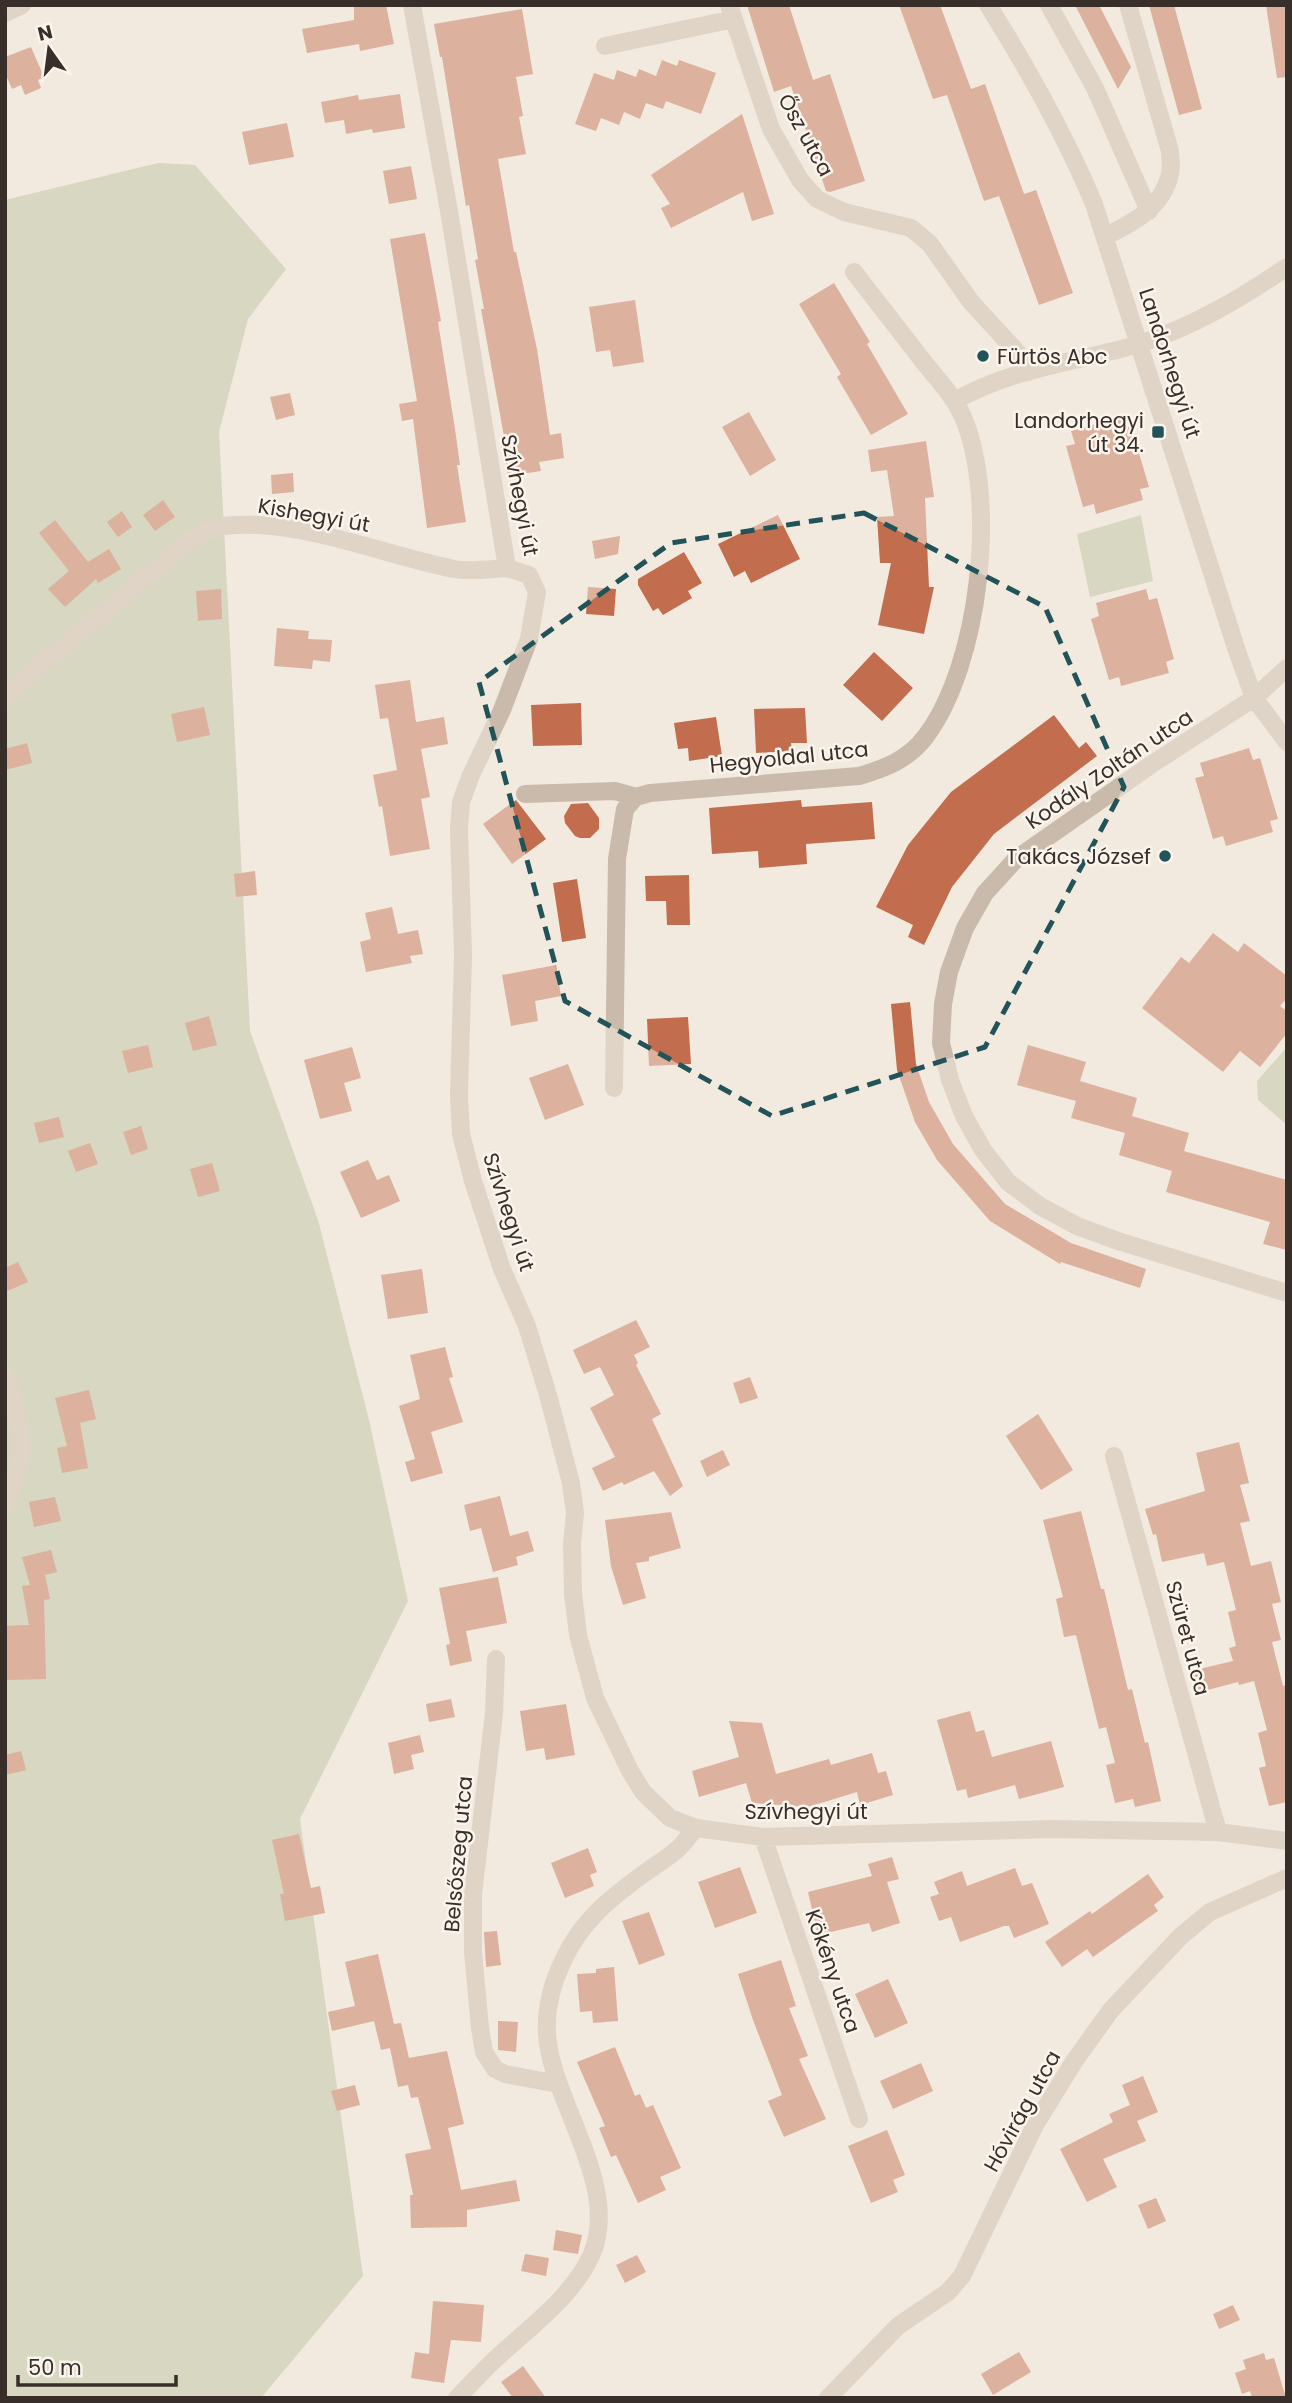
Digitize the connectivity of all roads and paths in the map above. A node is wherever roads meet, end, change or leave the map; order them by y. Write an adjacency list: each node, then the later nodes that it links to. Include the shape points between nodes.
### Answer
1 (22, 5): 7 (street)
2 (412, 5): 16 (street, Szívhegyi út)
3 (988, 5): 10 (street, Landorhegyi út, via 1080,170)
4 (1049, 5): 9 (street, via 1095,88)
5 (1128, 5): 9 (street, via 1170,151 1170,174)
6 (732, 12): 8 (street, Ősz utca); 14 (street, Ősz utca, via 771,129 800,180 817,199 844,212 911,228 930,244)
7 (5, 13)
8 (606, 46)
9 (1149, 211): 10 (street)
10 (1106, 236): 13 (street, Landorhegyi út)
11 (1287, 267): 13 (street, via 1223,307)
12 (854, 272): 15 (street, Hegyoldal utca)
13 (1140, 343): 14 (street); 18 (street, Landorhegyi út)
14 (1028, 372): 15 (street)
15 (955, 401): 22 (street, Hegyoldal utca, via 972,442 979,481 979,559 964,657 955,684 925,738 889,768 859,776)
16 (507, 568): 19 (street, Kishegyi út, via 456,569 308,533 259,525 222,526 190,541); 29 (street, Szívhegyi út, via 528,575 537,592 519,669 461,802 461,1134 502,1269 527,1326 571,1483 573,1594 578,1635 595,1698 643,1792 670,1818)
17 (1287, 668): 18 (street, Kodály Zoltán utca)
18 (1254, 698): 20 (street, Landorhegyi út); 24 (street, Kodály Zoltán utca, via 1016,859 985,893 965,928 949,972 941,1043 964,1116 983,1150 1008,1182 1040,1206 1118,1241)
19 (5, 699)
20 (1287, 742)
21 (525, 794): 22 (street, Hegyoldal utca, via 615,791)
22 (636, 797): 23 (street, via 625,809 617,859)
23 (614, 1088)
24 (1287, 1293)
25 (5, 1376): 27 (street, via 21,1429 23,1455)
26 (1114, 1456): 30 (street, Szüret utca)
27 (5, 1505)
28 (496, 1659): 34 (street, Belsőszeg utca, via 473,1895 480,2028 484,2052 495,2069)
29 (696, 1828): 31 (street, Szívhegyi út); 34 (street, via 678,1849 615,1895 575,1937 548,2004 547,2042)
30 (1218, 1832): 31 (street, Szívhegyi út, via 1050,1829); 32 (street, Szívhegyi út)
31 (763, 1837): 35 (street, Kökény utca)
32 (1287, 1841)
33 (1287, 1878): 37 (street, Hóvirág utca, via 1210,1912 1111,2010 1035,2125 962,2276 948,2292 898,2326)
34 (558, 2084): 36 (street, via 596,2191 600,2226 596,2243 562,2298)
35 (859, 2119)
36 (457, 2398)
37 (828, 2398)

